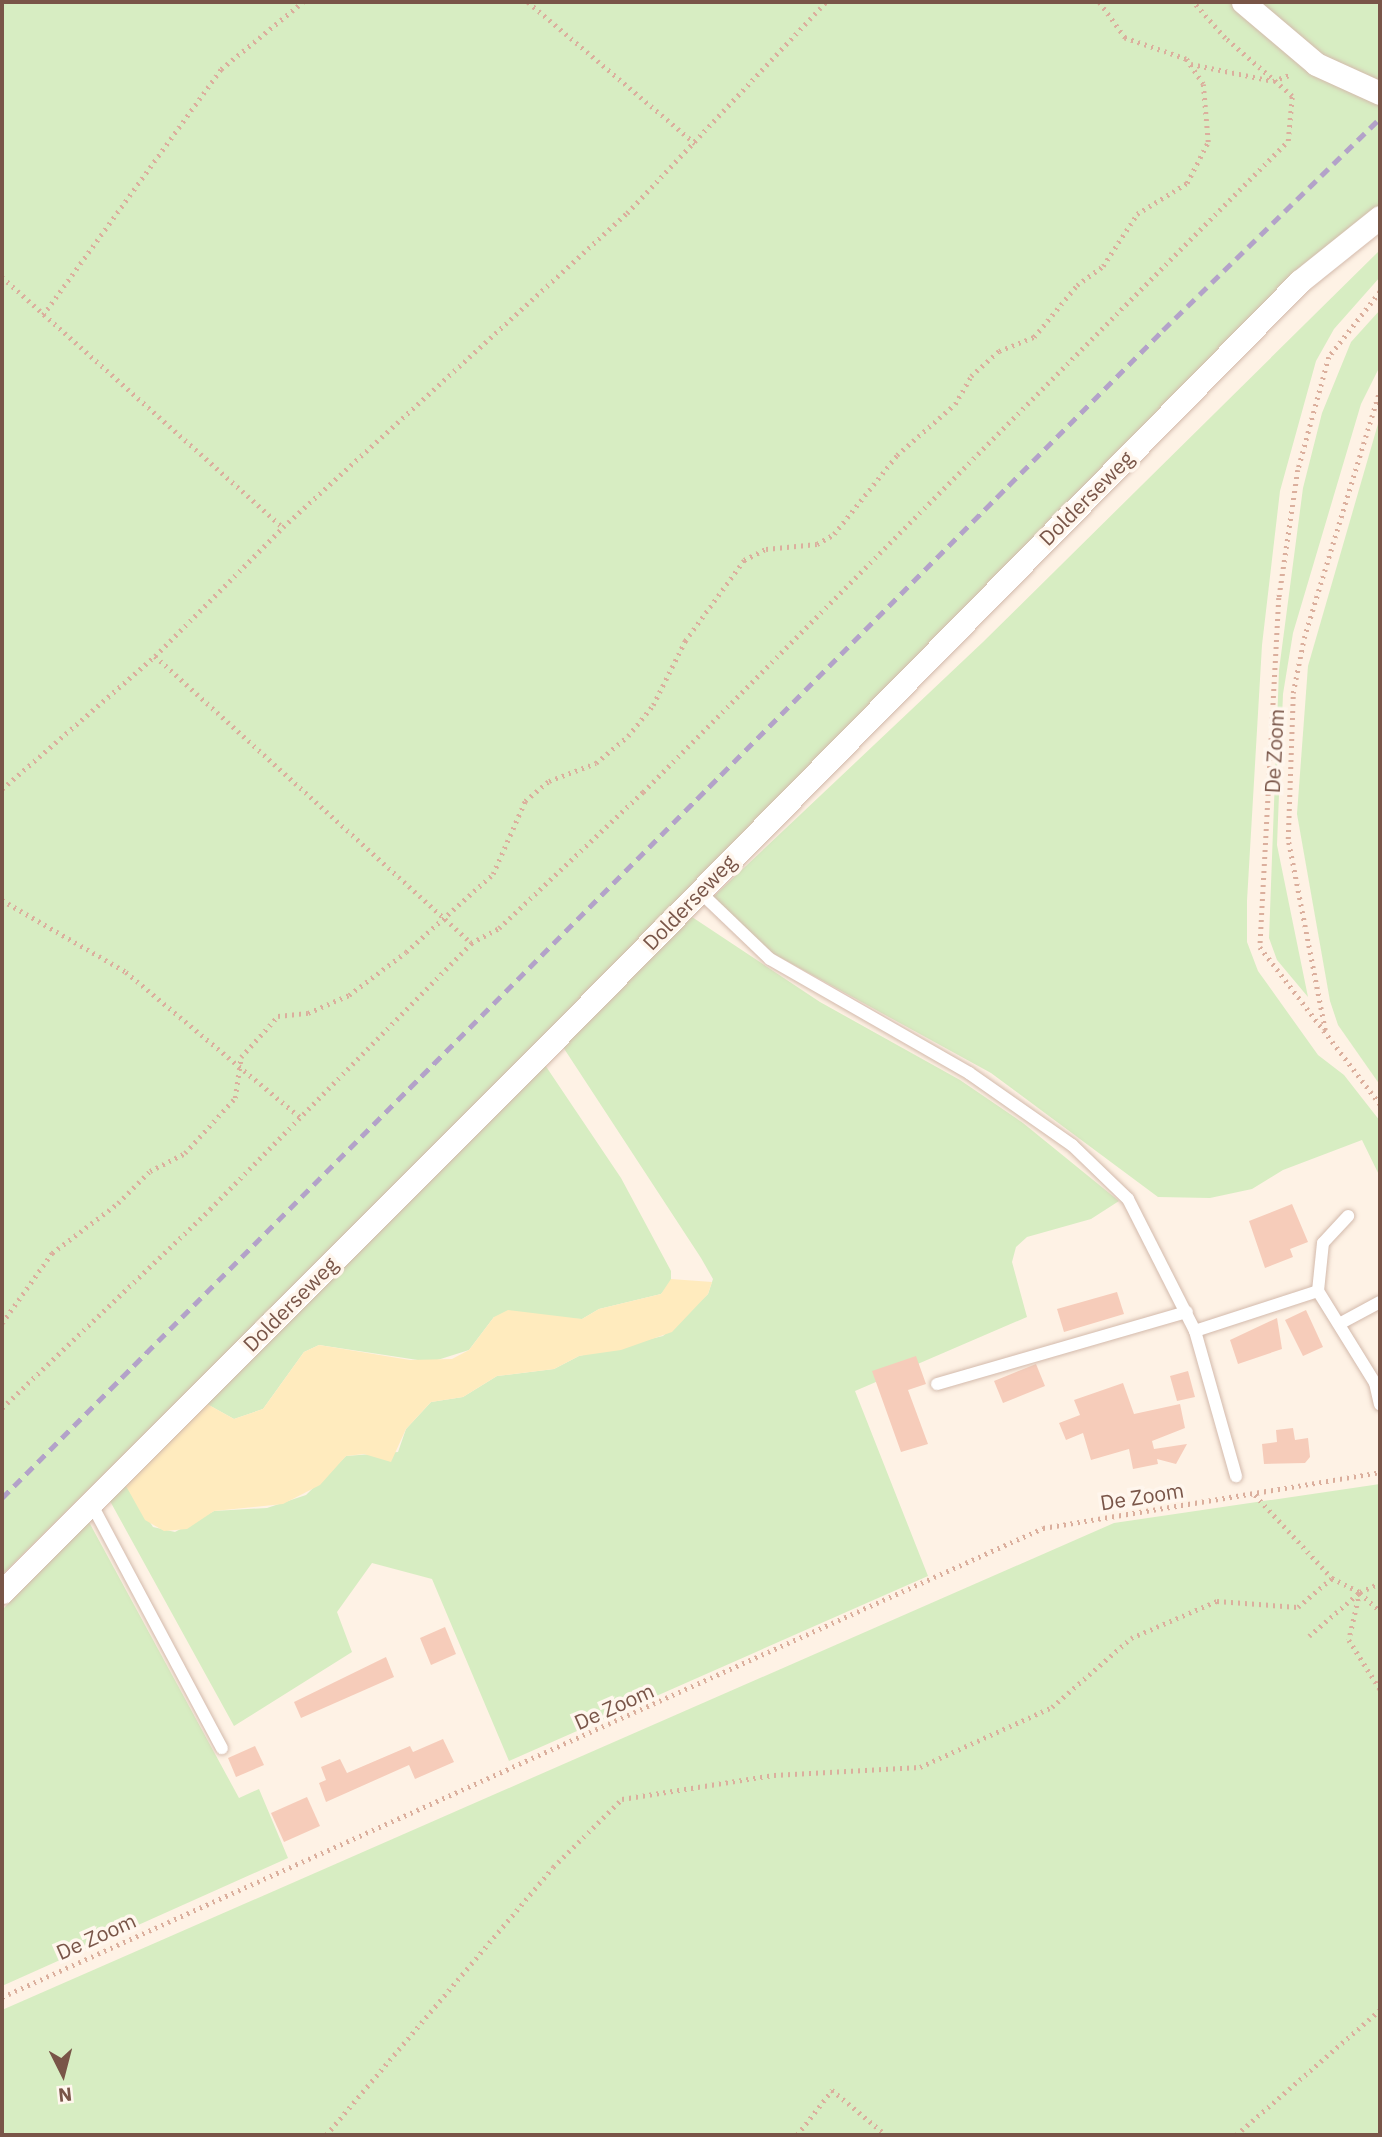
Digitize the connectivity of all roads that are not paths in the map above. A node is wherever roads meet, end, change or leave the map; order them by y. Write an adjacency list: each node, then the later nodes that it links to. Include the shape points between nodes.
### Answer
1 (1243, 2): 2 (street, via 1316,64)
2 (1380, 93)
3 (1380, 217): 4 (street, Dolderseweg, via 1300,281)
4 (699, 891): 8 (lane, via 770,959 969,1073 1072,1145 1128,1199); 15 (street, Dolderseweg)
5 (1348, 1216): 6 (lane, via 1322,1243)
6 (1318, 1291): 9 (lane); 10 (lane)
7 (1380, 1302): 9 (lane)
8 (1187, 1311): 10 (lane); 12 (lane)
9 (1341, 1323): 11 (lane)
10 (1195, 1331): 14 (lane)
11 (1378, 1383): 13 (lane)
12 (937, 1384)
13 (1380, 1404)
14 (1236, 1476)
15 (91, 1503): 16 (street, Dolderseweg); 17 (lane)
16 (2, 1592)
17 (222, 1748)

